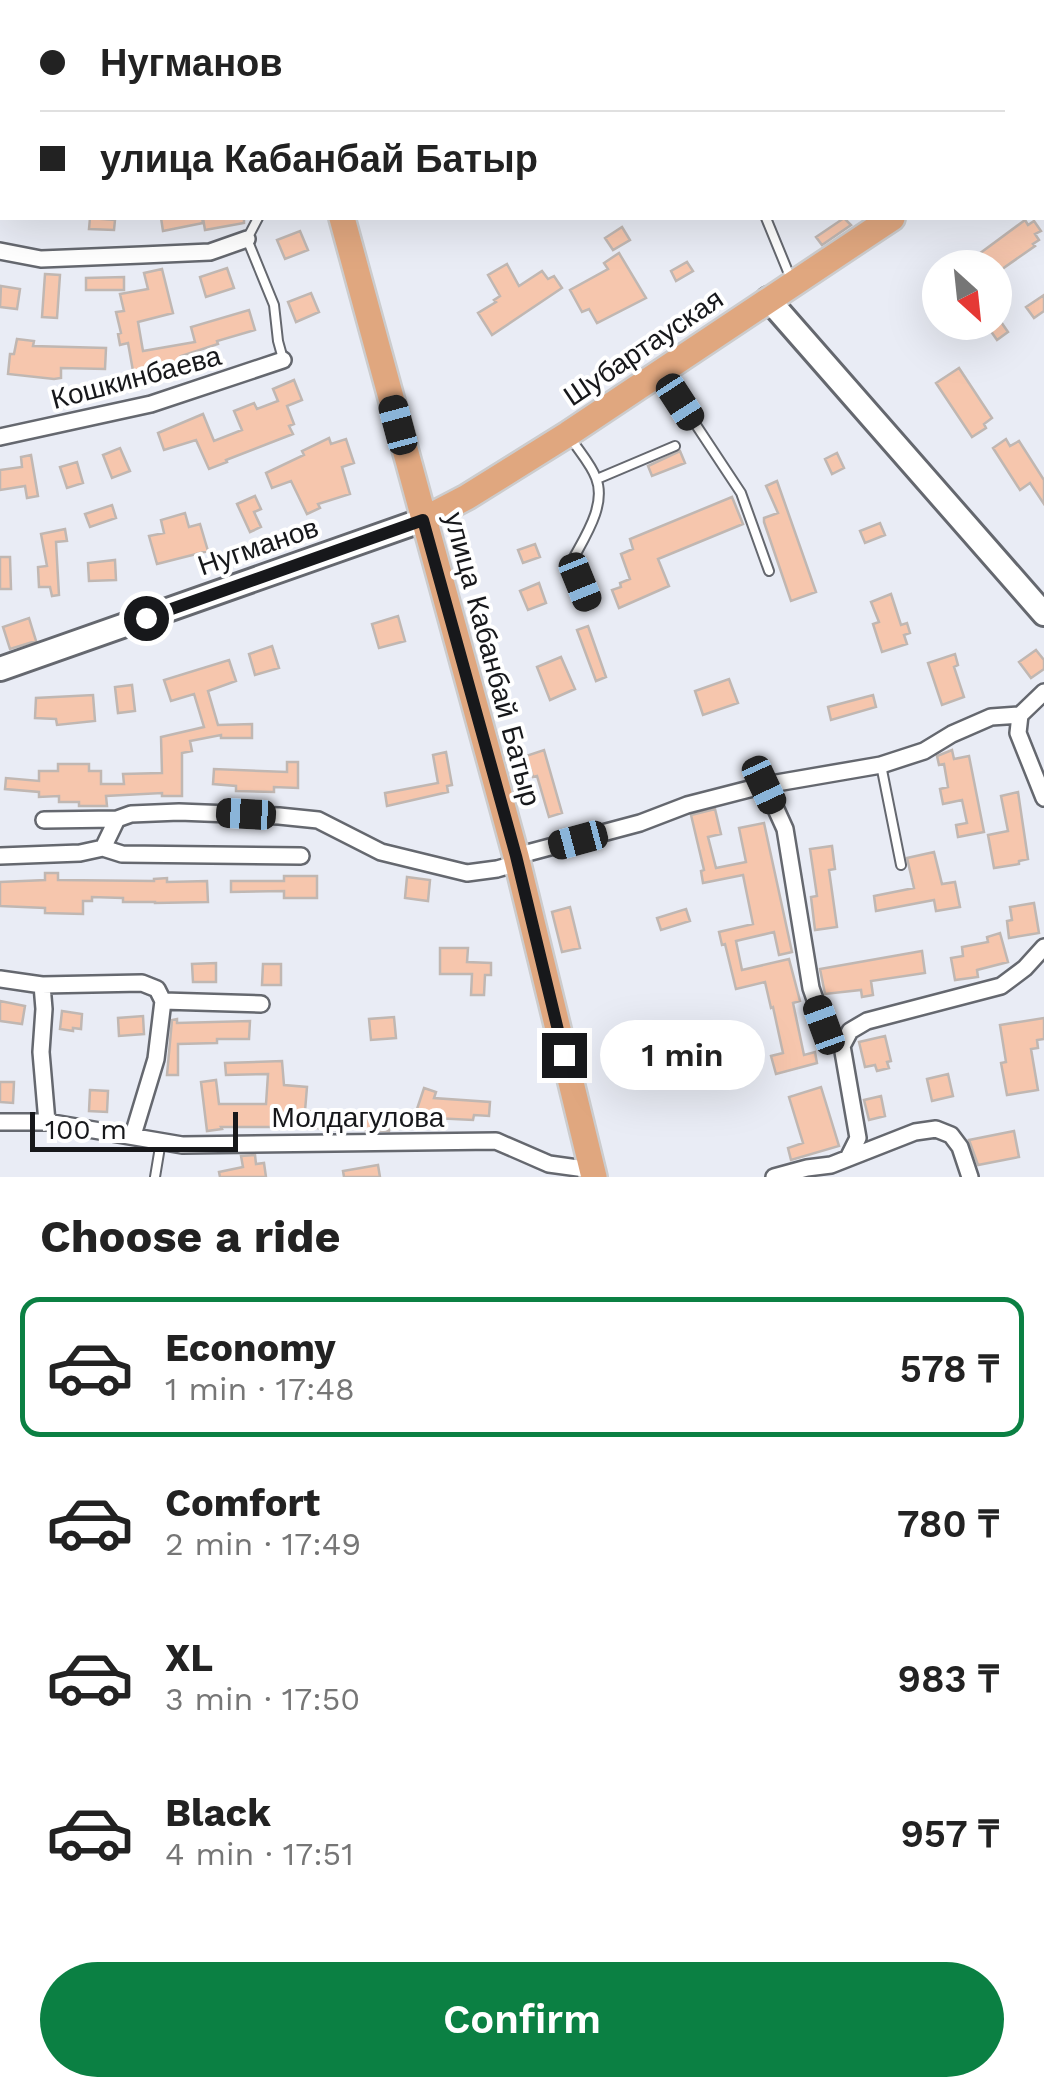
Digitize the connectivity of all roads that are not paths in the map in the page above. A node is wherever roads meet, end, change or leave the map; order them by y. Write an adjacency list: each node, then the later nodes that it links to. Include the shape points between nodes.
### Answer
1 (257, 220): 5 (lane)
2 (343, 220): 15 (main road, улица Кабанбай Батыр)
3 (767, 220): 7 (lane)
4 (889, 220): 7 (main road, Шубартауская)
5 (247, 239): 6 (street, via 210,252 41,260); 9 (lane, via 274,306)
6 (0, 251)
7 (792, 283): 8 (main road, Шубартауская)
8 (768, 298): 10 (main road, Шубартауская); 18 (main road)
9 (283, 360): 12 (street, Кошкинбаева, via 152,404)
10 (660, 371): 11 (main road, Шубартауская); 16 (lane, via 740,493)
11 (568, 434): 14 (lane); 15 (main road, Шубартауская)
12 (0, 437)
13 (676, 446): 14 (lane)
14 (596, 479): 17 (lane, via 600,498 572,560)
15 (423, 520): 19 (main road, Нугманов); 30 (main road, улица Кабанбай Батыр)
16 (769, 571)
17 (589, 603)
18 (1044, 614)
19 (0, 668)
20 (1044, 692): 21 (street)
21 (1020, 716): 22 (street, via 991,716); 24 (street, via 1018,733)
22 (881, 765): 23 (street); 31 (lane)
23 (764, 785): 30 (street); 37 (street, via 785,830 811,988 824,1025)
24 (1043, 791)
25 (117, 819): 26 (street); 27 (street); 30 (street, via 179,812 279,816 318,820 381,852 467,873)
26 (44, 820)
27 (103, 848): 28 (street); 29 (street, via 122,854)
28 (0, 856)
29 (300, 856)
30 (517, 859): 45 (main road, улица Кабанбай Батыр)
31 (901, 865)
32 (1044, 947): 37 (street, via 1001,986 867,1021)
33 (0, 979): 34 (street)
34 (42, 985): 35 (street, via 142,983); 39 (street)
35 (162, 1001): 36 (street); 40 (street, via 156,1059)
36 (261, 1004)
37 (842, 1046): 42 (street, via 858,1138)
38 (0, 1122): 39 (street, Молдагулова)
39 (47, 1122): 40 (street, Молдагулова)
40 (133, 1135): 41 (street, Молдагулова)
41 (161, 1140): 43 (street, Молдагулова, via 496,1142); 46 (lane)
42 (848, 1158): 44 (street); 48 (street, via 936,1129 960,1147)
43 (545, 1170): 45 (street, Молдагулова)
44 (834, 1171): 47 (street, via 807,1168)
45 (594, 1173)
46 (156, 1177)
47 (774, 1177)
48 (970, 1177)

